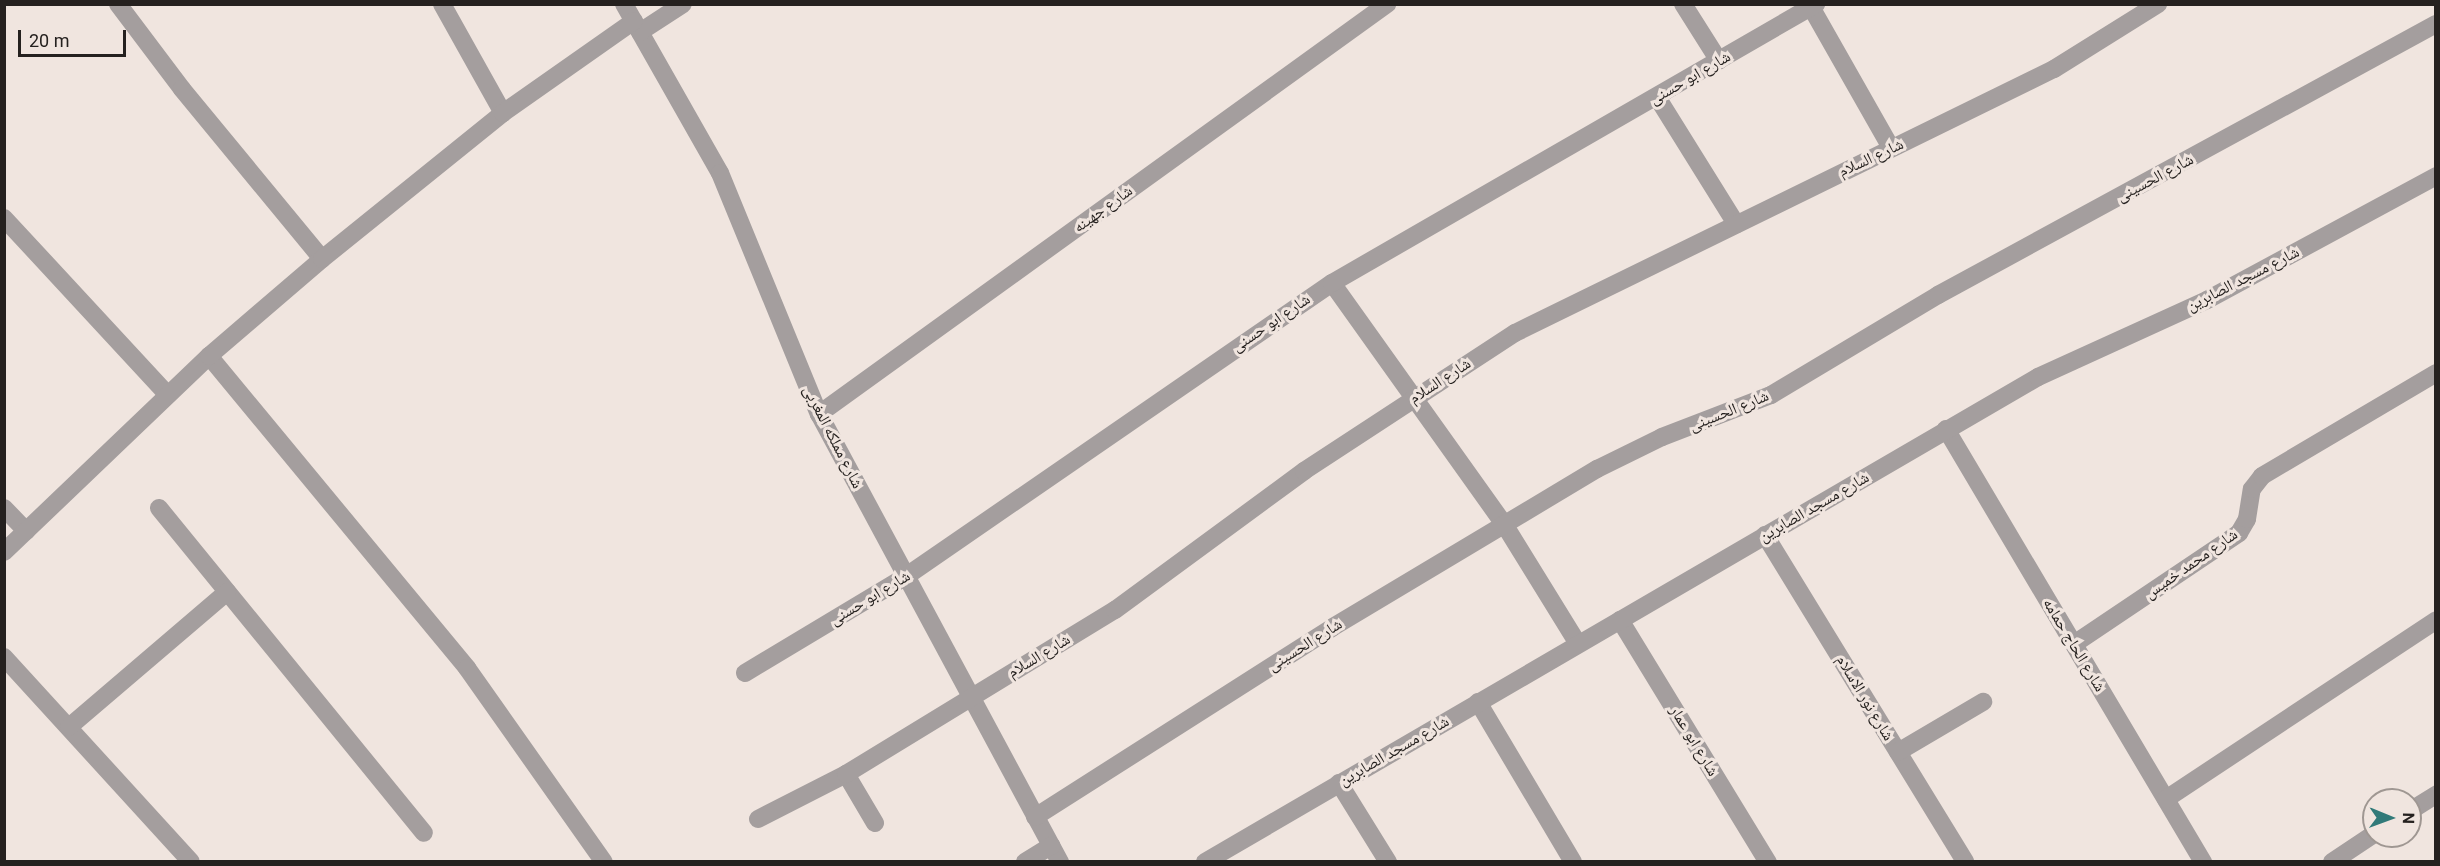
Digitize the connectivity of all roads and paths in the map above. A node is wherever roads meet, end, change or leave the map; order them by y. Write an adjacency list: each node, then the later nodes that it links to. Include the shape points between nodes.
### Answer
1 (118, 4): 18 (street)
2 (442, 4): 13 (street)
3 (624, 4): 10 (street, شارع مملكه المغربى)
4 (683, 4): 10 (street)
5 (1387, 4): 24 (street, شارع جهينه)
6 (1683, 4): 11 (street)
7 (2158, 4): 14 (street, شارع السلام, via 2054,69)
8 (1814, 6): 11 (street, شارع ابو حسنى); 14 (street)
9 (2436, 24): 28 (street, شارع الحسينى, via 1938,295 1771,395 1662,437 1597,469)
10 (637, 27): 13 (street); 24 (street, شارع مملكه المغربى, via 720,173)
11 (1719, 61): 12 (street, شارع ابو حسنى)
12 (1657, 97): 17 (street); 19 (street, شارع ابو حسنى)
13 (503, 113): 18 (street)
14 (1891, 148): 17 (street, شارع السلام)
15 (2436, 176): 25 (street, شارع مسجد الصابرين, via 2207,300 2037,377)
16 (4, 218): 22 (street)
17 (1736, 224): 23 (street, شارع السلام, via 1515,333)
18 (322, 260): 20 (street)
19 (1332, 283): 23 (street); 32 (street, شارع ابو حسنى)
20 (209, 356): 22 (street); 57 (street, via 467,668)
21 (2436, 373): 37 (street, شارع محمد خميس, via 2262,476 2252,489 2247,519 2239,533)
22 (168, 395): 29 (street)
23 (1416, 396): 28 (street); 40 (street, شارع السلام, via 1304,471 1115,610)
24 (819, 414): 32 (street, شارع مملكه المغربى)
25 (1946, 429): 30 (street, شارع مسجد الصابرين); 37 (street, شارع الحاج حمامه)
26 (4, 508): 29 (street)
27 (159, 508): 33 (street)
28 (1504, 524): 36 (street); 50 (street, شارع الحسينى, via 1333,627)
29 (26, 531): 31 (street)
30 (1766, 535): 34 (street, شارع مسجد الصابرين); 44 (street, شارع نور الاسلام)
31 (4, 552)
32 (905, 577): 39 (street, شارع ابو حسنى); 40 (street, شارع مملكه المغربى)
33 (228, 592): 43 (street); 53 (street)
34 (1620, 620): 36 (street, شارع مسجد الصابرين); 62 (street, شارع ابو عمار)
35 (2436, 620): 48 (street)
36 (1578, 644): 41 (street, شارع مسجد الصابرين)
37 (2074, 644): 48 (street, شارع الحاج حمامه)
38 (4, 657): 43 (street)
39 (745, 673)
40 (970, 697): 45 (street, شارع السلام); 50 (street, شارع مملكه المغربى)
41 (1478, 702): 46 (street, شارع مسجد الصابرين); 61 (street)
42 (1983, 702): 44 (street)
43 (69, 727): 56 (street)
44 (1898, 752): 63 (street, شارع نور الاسلام)
45 (846, 774): 51 (street, شارع السلام); 52 (street)
46 (1339, 783): 59 (street, شارع مسجد الصابرين); 60 (street)
47 (2436, 795): 49 (street)
48 (2166, 798): 64 (street, شارع الحاج حمامه)
49 (2422, 804)
50 (1035, 817): 55 (street, شارع مملكه المغربى)
51 (758, 819)
52 (875, 824)
53 (424, 833)
54 (2362, 842): 65 (street)
55 (1055, 854): 58 (street)
56 (191, 861)
57 (604, 861)
58 (1025, 861)
59 (1206, 861)
60 (1388, 861)
61 (1574, 861)
62 (1768, 861)
63 (1965, 861)
64 (2203, 861)
65 (2332, 861)

